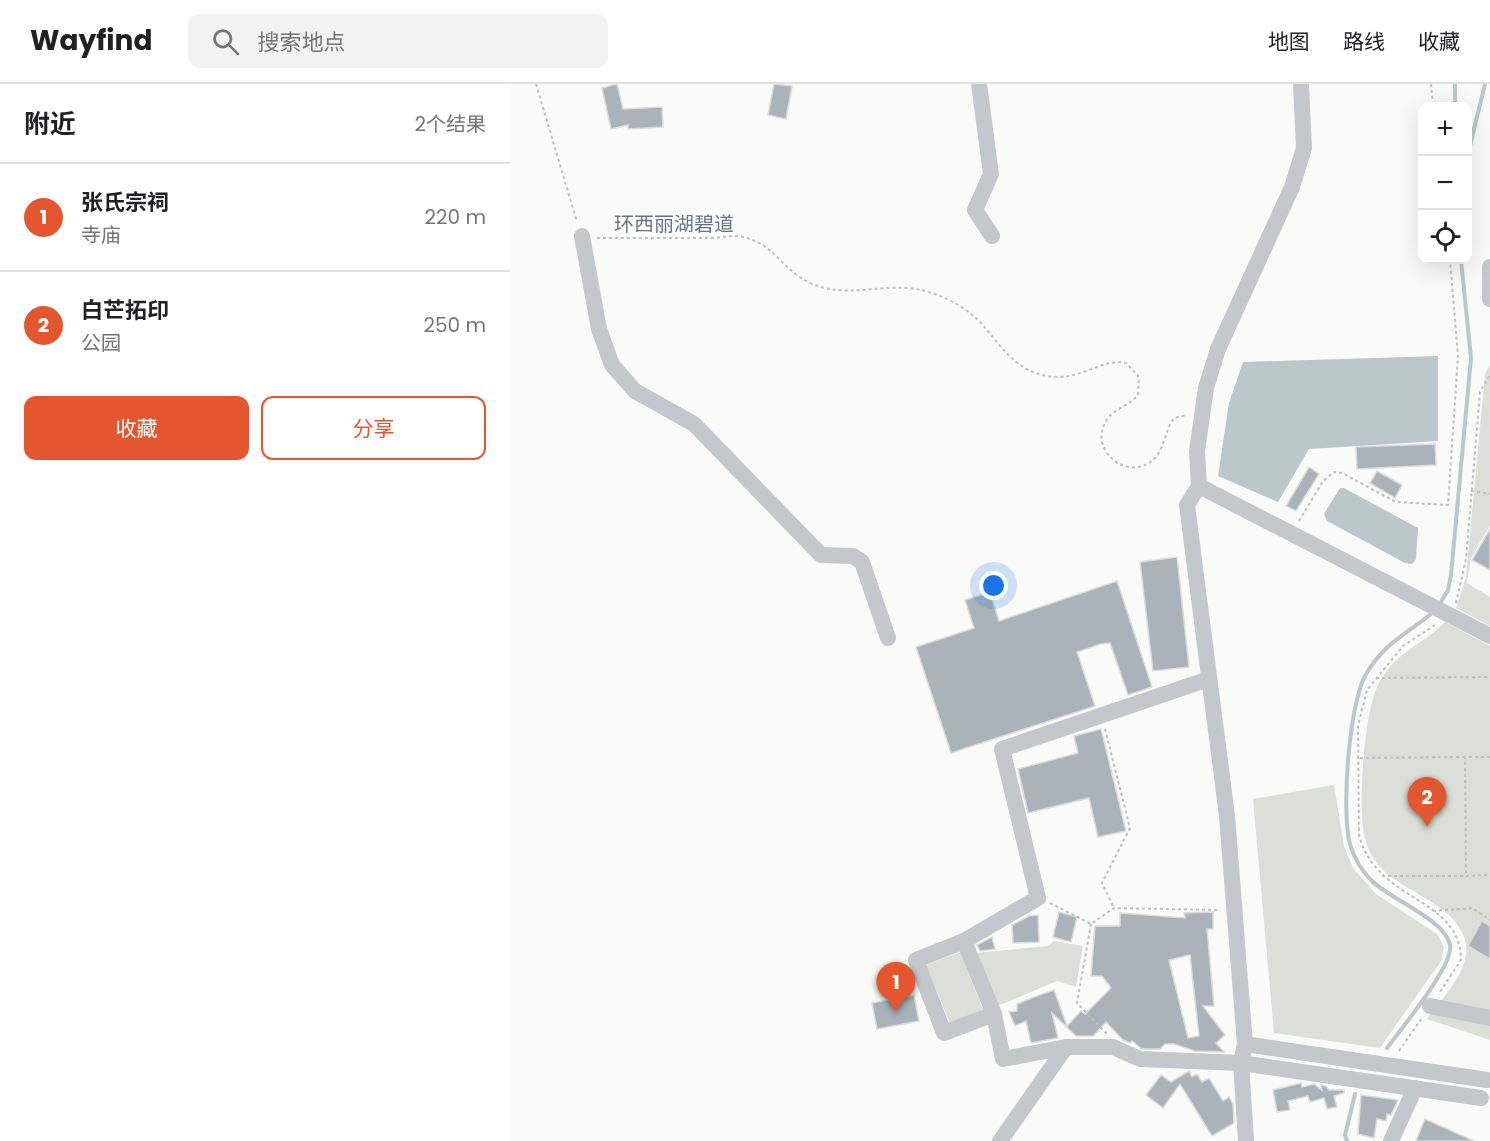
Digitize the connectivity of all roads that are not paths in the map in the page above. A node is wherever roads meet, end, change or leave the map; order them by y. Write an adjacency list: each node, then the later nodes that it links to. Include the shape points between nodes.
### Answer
1 (979, 84): 4 (street, via 991,174 975,210)
2 (1301, 84): 7 (street, via 1304,148 1292,187 1218,349 1206,388 1197,452)
3 (582, 236): 9 (street, via 599,329 612,365 634,391 694,424 821,555 853,556 862,562)
4 (992, 236)
5 (1490, 267): 6 (street)
6 (1490, 299)
7 (1199, 486): 8 (street); 10 (street, via 1187,505)
8 (1490, 636)
9 (888, 638)
10 (1209, 679): 11 (street, via 1002,749 1038,898); 15 (street, via 1227,816)
11 (964, 941): 13 (street); 13 (street, via 916,960 944,1033)
12 (1430, 1006): 14 (street)
13 (994, 1014): 16 (street, via 1003,1059)
14 (1490, 1018)
15 (1245, 1044): 17 (street); 18 (street)
16 (1066, 1047): 17 (street, via 1113,1047 1140,1059); 21 (street)
17 (1241, 1063): 19 (street); 22 (street)
18 (1487, 1080)
19 (1415, 1088): 20 (street); 23 (street)
20 (1481, 1098)
21 (1000, 1141)
22 (1246, 1141)
23 (1391, 1141)

